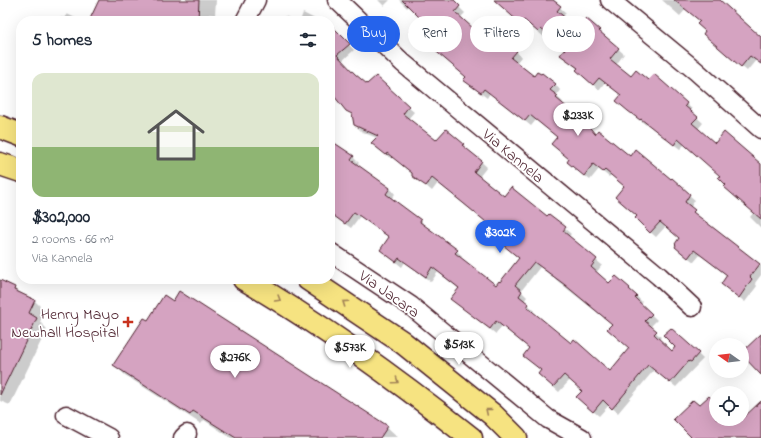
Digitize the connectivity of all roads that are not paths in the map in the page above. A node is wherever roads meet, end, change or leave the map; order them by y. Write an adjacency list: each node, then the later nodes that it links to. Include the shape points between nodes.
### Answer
1 (256, 0): 4 (street)
2 (337, 0): 13 (street, Via Kannela, via 403,63 659,276)
3 (610, 0): 6 (street)
4 (248, 16)
5 (0, 127): 7 (main road)
6 (761, 129)
7 (16, 132)
8 (0, 164): 9 (main road)
9 (16, 169)
10 (335, 255): 18 (street, Via Jacara, via 411,306 548,419)
11 (252, 284): 16 (main road, one-way to 16, via 300,312 418,396)
12 (315, 284): 17 (main road, one-way to 12, via 493,415 402,342)
13 (692, 308)
14 (66, 415): 15 (street)
15 (110, 438)
16 (471, 438)
17 (516, 438)
18 (582, 438)

